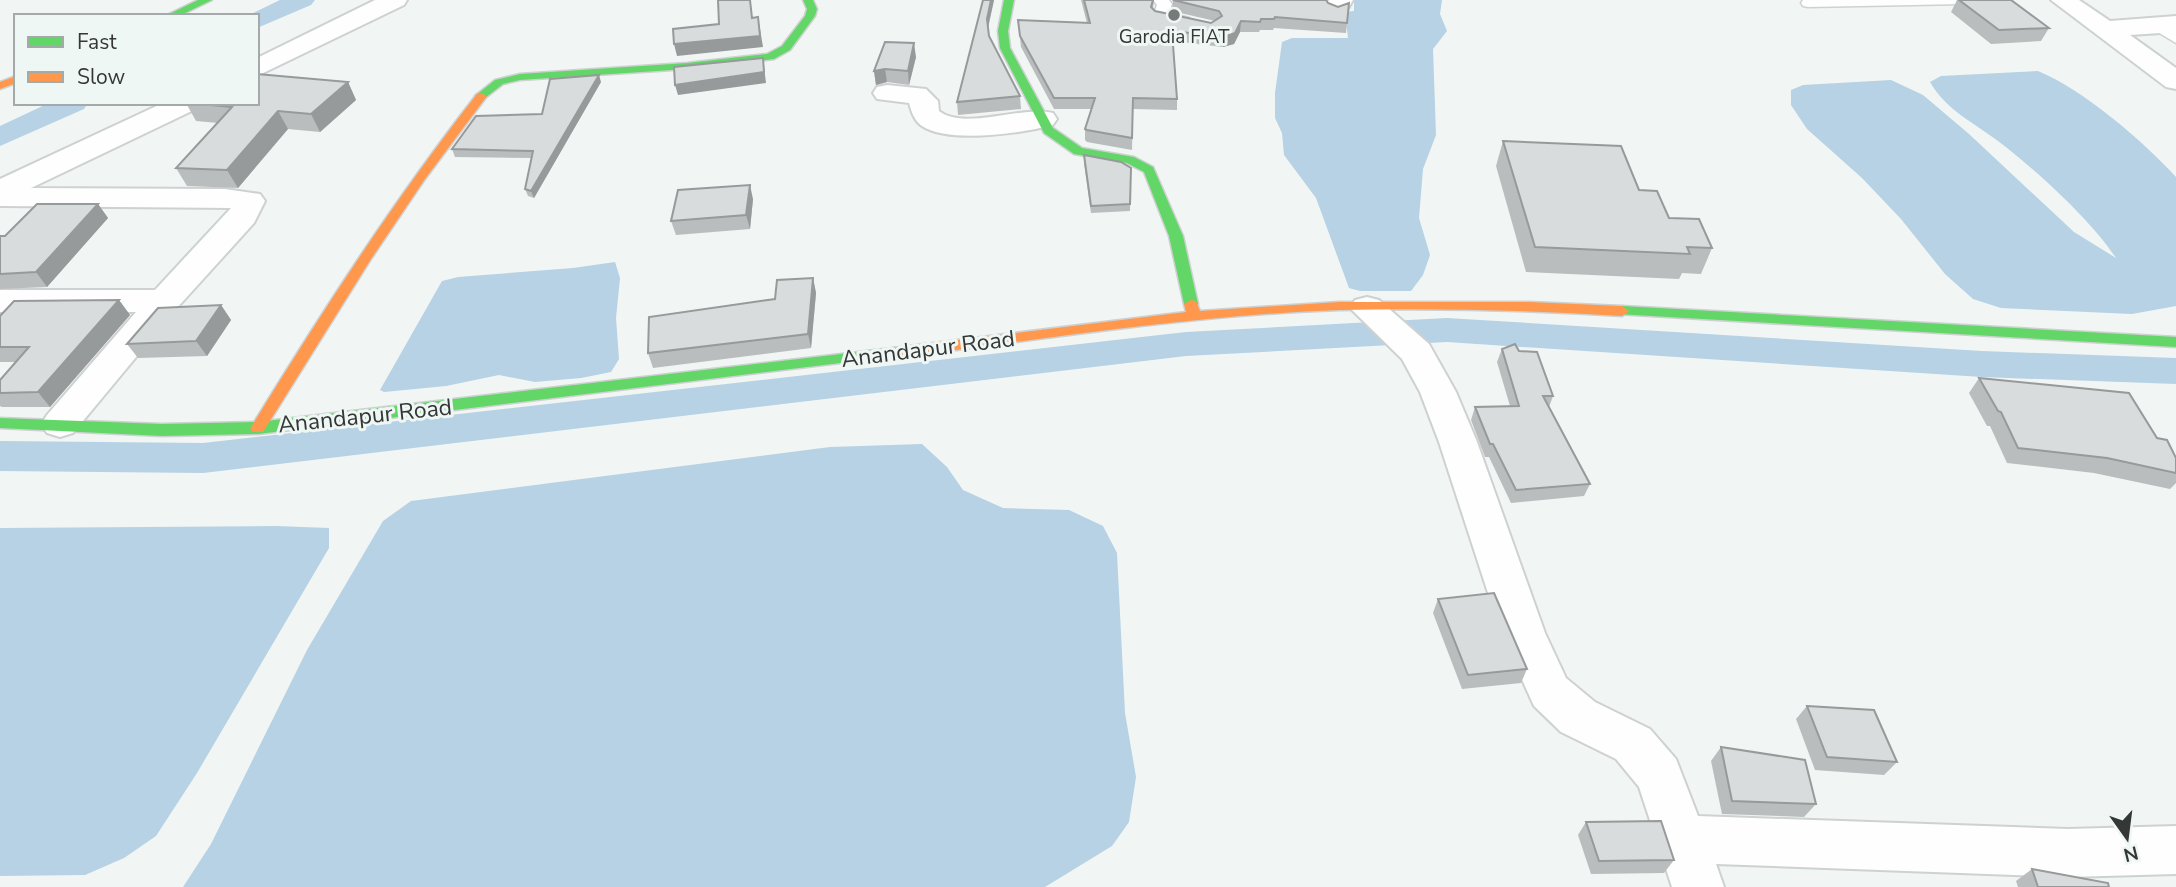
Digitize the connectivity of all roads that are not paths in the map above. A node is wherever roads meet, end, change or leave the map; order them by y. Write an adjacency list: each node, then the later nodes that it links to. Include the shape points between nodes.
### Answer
1 (395, 0): 14 (street)
2 (808, 0): 28 (street, Anandapur Road, via 810,16 786,48 770,57 520,77 486,90 405,193)
3 (1009, 0): 18 (street, via 1005,48)
4 (1964, 0): 7 (lane)
5 (2063, 0): 12 (street)
6 (1163, 1): 11 (lane, via 1160,16)
7 (1864, 1): 8 (lane)
8 (1808, 3)
9 (209, 9): 10 (street)
10 (181, 14)
11 (1199, 24)
12 (2105, 29): 13 (street); 15 (street)
13 (2169, 29)
14 (259, 67)
15 (2176, 81)
16 (887, 93): 18 (street, via 916,95 924,101 924,111 932,120 954,124)
17 (182, 105): 19 (street)
18 (1043, 119): 23 (street, via 1048,130 1078,151 1130,160 1149,170 1176,236)
19 (0, 191)
20 (0, 197): 22 (street, via 249,201 243,216)
21 (0, 301): 22 (street)
22 (164, 301): 27 (street)
23 (1194, 316): 24 (street, Anandapur Road, via 1339,306); 28 (street, Anandapur Road)
24 (1389, 328): 25 (street, Anandapur Road, via 1529,306); 29 (street, via 1438,392 1523,633 1550,691 1578,717 1633,744 1659,775)
25 (2176, 342)
26 (0, 423): 27 (street, Anandapur Road)
27 (60, 424): 28 (street, Anandapur Road, via 162,430)
28 (258, 428)
29 (1681, 839): 30 (street, via 2068,853); 31 (street)
30 (2176, 850)
31 (1698, 887)

